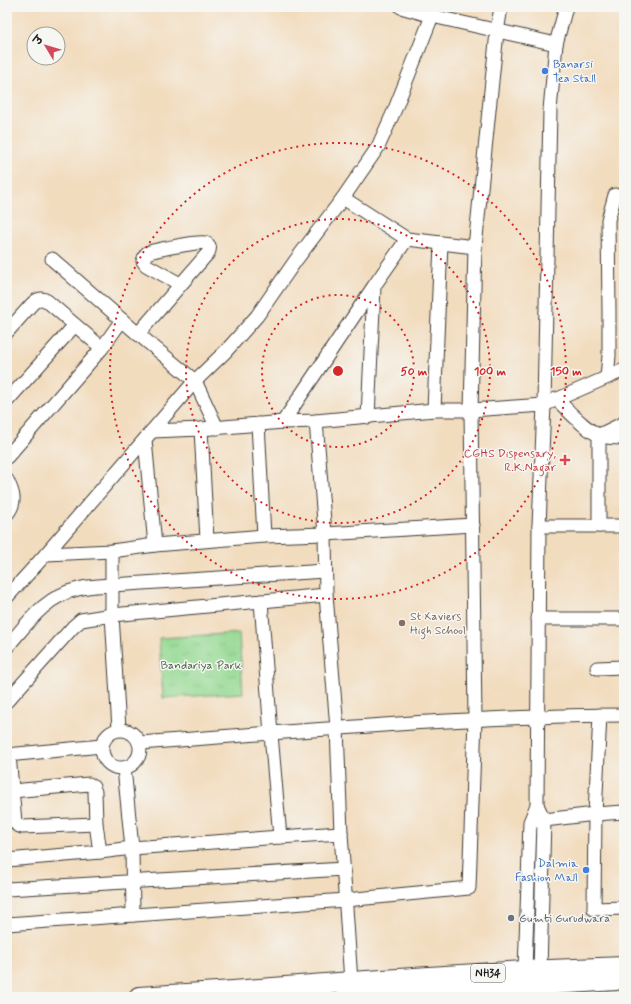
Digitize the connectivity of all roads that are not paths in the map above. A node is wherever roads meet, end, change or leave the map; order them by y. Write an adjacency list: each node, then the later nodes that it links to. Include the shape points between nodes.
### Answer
1 (401, 7): 4 (street)
2 (501, 7): 5 (street)
3 (566, 7): 6 (street)
4 (433, 12): 5 (street); 8 (street, via 378,147)
5 (497, 32): 6 (street); 11 (street)
6 (556, 44): 25 (street, via 550,110)
7 (615, 195): 21 (street, via 608,220)
8 (343, 198): 9 (street); 22 (street, via 257,316)
9 (407, 239): 10 (street); 14 (street)
10 (441, 243): 11 (street); 26 (street)
11 (476, 247): 27 (street)
12 (52, 259): 15 (street)
13 (180, 284): 13 (street, via 208,253 208,244 202,242 176,246 149,252 144,256 143,261 146,265); 18 (street)
14 (374, 286): 28 (street); 30 (street)
15 (122, 320): 18 (street); 19 (street)
16 (75, 325): 17 (street, via 47,301 41,299 36,300); 19 (street); 24 (street)
17 (7, 332)
18 (138, 334): 22 (street)
19 (102, 348): 38 (street)
20 (624, 370): 21 (street)
21 (607, 377): 23 (street)
22 (195, 381): 33 (street); 36 (street)
23 (556, 399): 25 (street); 35 (street)
24 (7, 401)
25 (544, 405): 27 (street); 42 (street)
26 (434, 410): 27 (street); 28 (street)
27 (471, 410): 41 (street)
28 (368, 417): 29 (street)
29 (316, 421): 30 (street); 45 (street)
30 (284, 422): 32 (street)
31 (624, 423): 35 (street)
32 (258, 424): 33 (street); 46 (street)
33 (217, 428): 34 (street)
34 (201, 429): 36 (street); 47 (street)
35 (598, 435): 37 (street); 43 (street)
36 (148, 436): 48 (street); 50 (street)
37 (624, 438)
38 (7, 457)
39 (7, 480): 40 (street, via 13,492 12,507)
40 (7, 514)
41 (473, 525): 45 (street); 66 (street)
42 (539, 526): 43 (street); 58 (street)
43 (599, 526): 44 (street)
44 (624, 526)
45 (325, 534): 46 (street); 51 (street)
46 (264, 536): 47 (street)
47 (207, 540): 48 (street)
48 (155, 545): 49 (street)
49 (112, 551): 50 (street); 52 (street)
50 (46, 554): 54 (street)
51 (325, 571): 52 (street); 53 (street)
52 (112, 584): 56 (street); 59 (street, via 78,589 58,596 42,607)
53 (326, 595): 55 (street); 67 (street)
54 (7, 597)
55 (261, 601): 56 (street); 69 (street)
56 (112, 615): 62 (street, via 81,620 77,623); 68 (street)
57 (624, 618): 58 (street)
58 (538, 619): 65 (street)
59 (7, 647)
60 (624, 667): 61 (street)
61 (597, 668)
62 (7, 701)
63 (600, 715): 64 (street); 65 (street); 77 (street)
64 (624, 715)
65 (537, 716): 66 (street); 75 (street)
66 (475, 719): 67 (street); 89 (street, via 469,888)
67 (337, 728): 69 (street); 81 (street)
68 (119, 729): 70 (street, via 132,732); 71 (street, via 105,738)
69 (270, 734): 70 (street); 82 (street)
70 (140, 743): 73 (street, via 140,754 134,763)
71 (102, 746): 72 (street); 73 (street, via 103,755 108,762 115,767)
72 (8, 755): 74 (street)
73 (124, 768): 83 (street)
74 (12, 791): 80 (street, via 15,822 19,826); 80 (street, via 89,784 94,792)
75 (537, 805): 78 (street); 79 (street)
76 (624, 812): 77 (street)
77 (595, 814): 78 (street); 90 (street, via 594,909)
78 (544, 820): 79 (street); 95 (street)
79 (530, 822): 95 (street)
80 (96, 824): 84 (street)
81 (341, 834): 82 (street); 86 (street)
82 (280, 837): 83 (street)
83 (132, 848): 84 (street); 87 (street)
84 (100, 852): 85 (street)
85 (7, 860)
86 (344, 869): 87 (street); 89 (street)
87 (133, 881): 88 (street); 91 (street)
88 (7, 889)
89 (346, 900): 91 (street); 96 (street)
90 (624, 908)
91 (133, 915): 92 (street)
92 (7, 924)
93 (624, 967): 95 (highway, NH34)
94 (624, 980): 95 (highway, NH34)
95 (532, 984): 96 (highway, NH34)
96 (349, 989): 97 (highway, NH34)
97 (207, 995): 98 (highway, NH34)
98 (139, 997)

